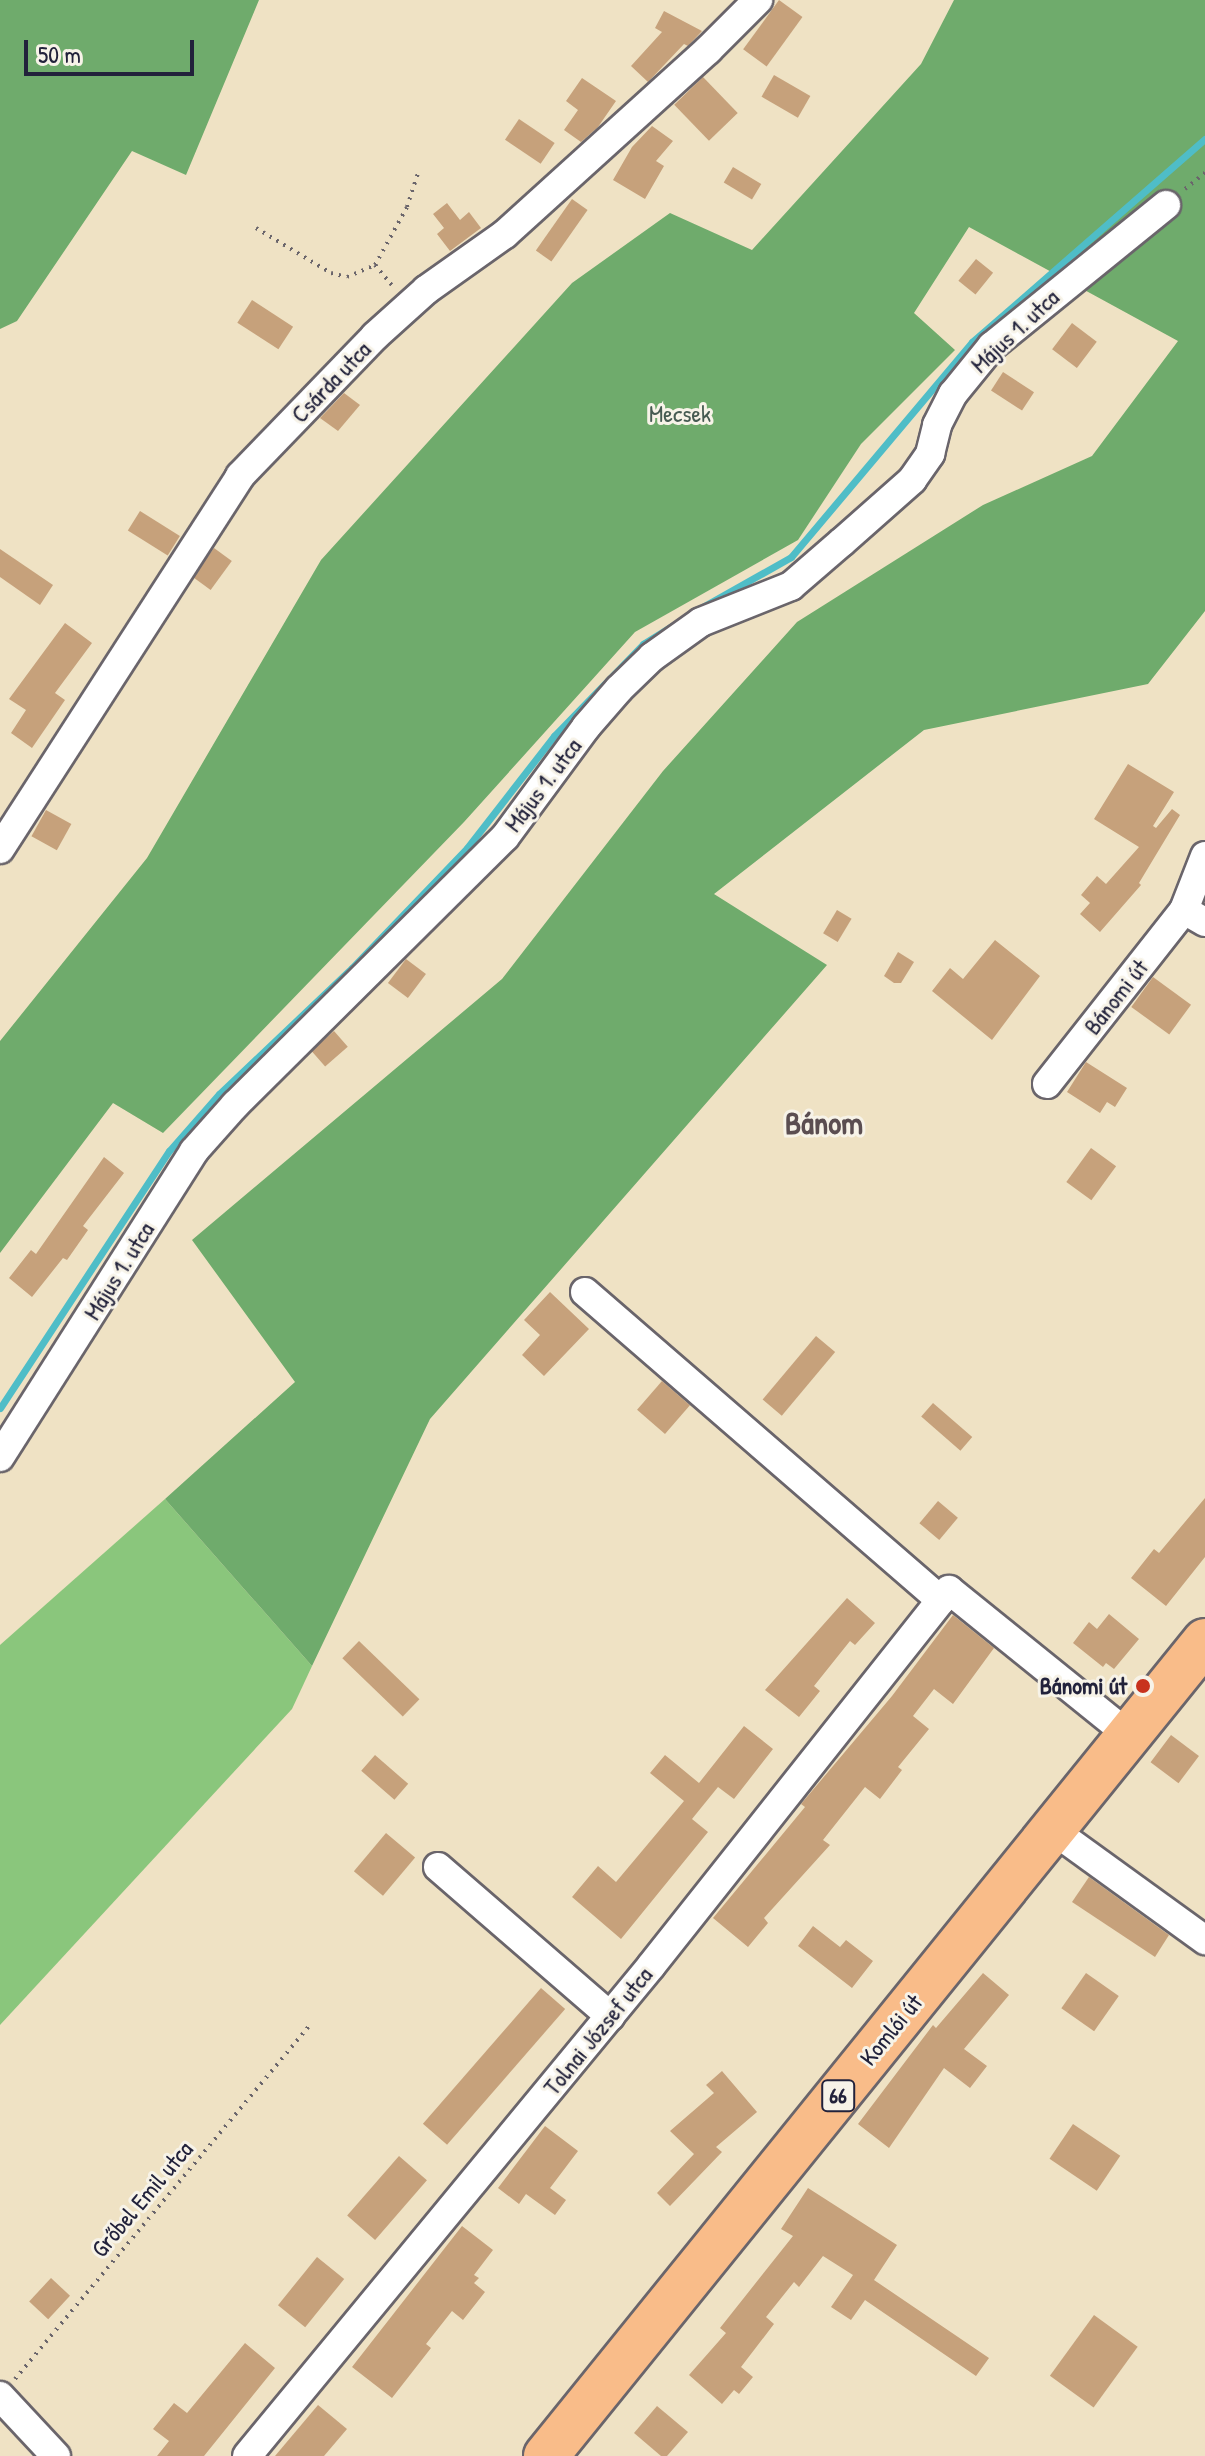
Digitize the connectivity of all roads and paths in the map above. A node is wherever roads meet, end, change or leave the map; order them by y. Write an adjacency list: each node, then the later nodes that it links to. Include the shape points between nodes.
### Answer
1 (758, 0): 6 (street, Csárda utca, via 505,234)
2 (418, 174): 5 (path, via 407,207)
3 (1166, 205): 12 (street, Május 1. utca, via 992,346 953,394 930,454 912,480 842,542 791,586 701,622 619,689 505,837 194,1151)
4 (256, 228): 5 (path, via 331,273 347,277)
5 (375, 265): 6 (path)
6 (409, 306): 7 (street, Csárda utca, via 240,476)
7 (0, 849)
8 (1205, 856): 9 (street, Bánomi út)
9 (1194, 916): 10 (street, Bánomi út)
10 (1047, 1084)
11 (585, 1292): 13 (street)
12 (0, 1457)
13 (941, 1600): 15 (street, via 949,1590); 19 (street, Tolnai József utca)
14 (1205, 1641): 15 (main road, Komlói út / 66)
15 (1129, 1735): 16 (main road, Komlói út / 66)
16 (1053, 1830): 18 (street); 24 (main road, Komlói út / 66)
17 (438, 1867): 19 (street)
18 (1205, 1940)
19 (610, 2016): 23 (street, Tolnai József utca)
20 (311, 2024): 21 (path, Grőbel Emil utca)
21 (0, 2396): 22 (street)
22 (56, 2456)
23 (247, 2456)
24 (546, 2456)

